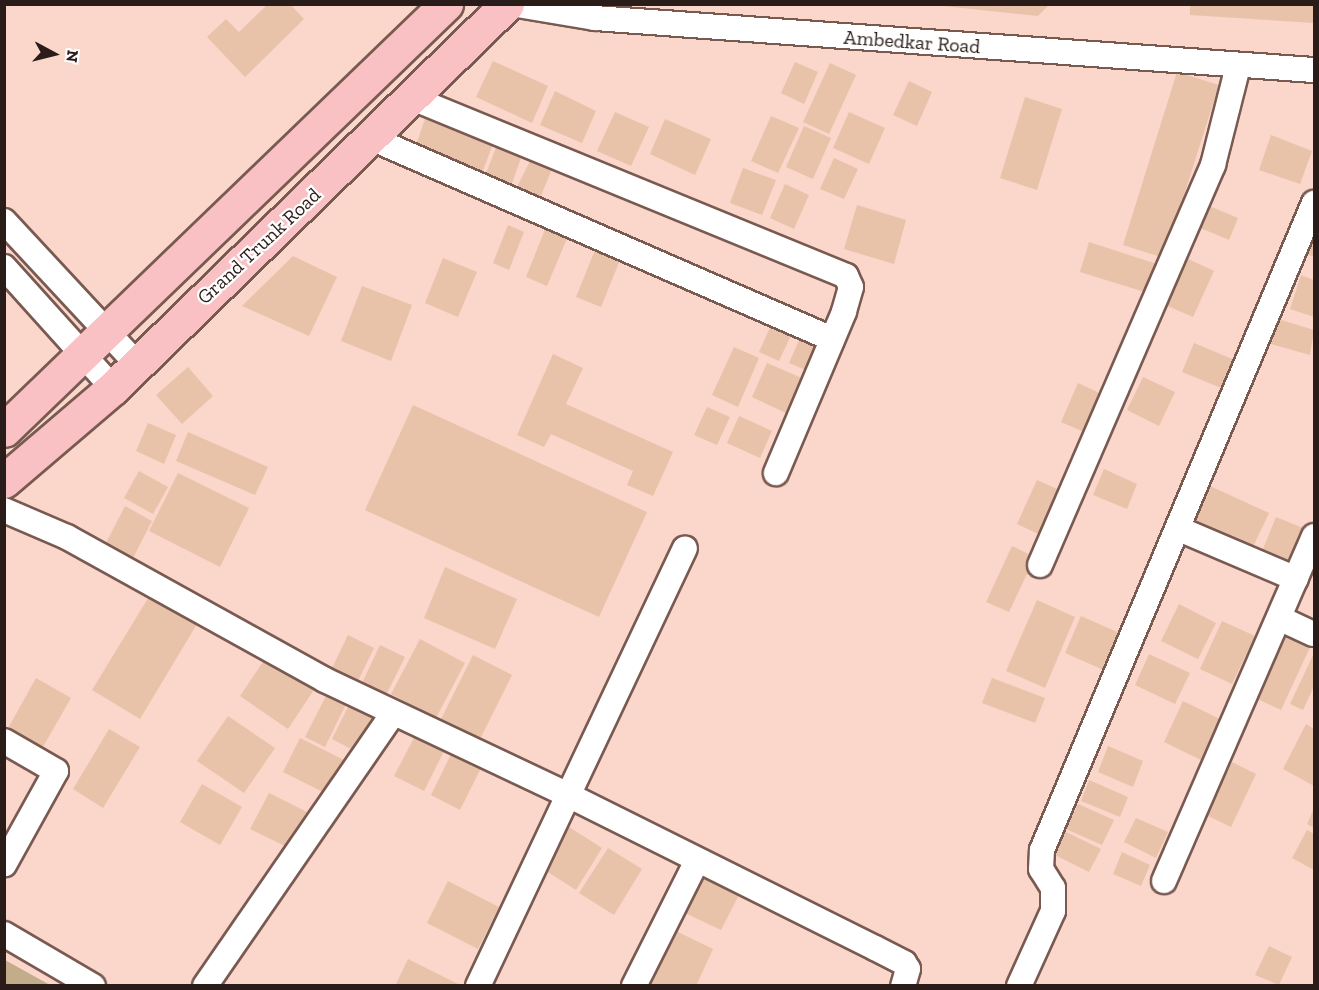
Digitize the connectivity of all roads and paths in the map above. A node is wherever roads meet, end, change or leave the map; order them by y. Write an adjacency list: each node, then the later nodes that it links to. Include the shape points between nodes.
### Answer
1 (446, 4): 11 (highway)
2 (509, 4): 3 (street, Ambedkar Road, via 595,18); 5 (highway, Grand Trunk Road)
3 (1238, 66): 4 (street, Ambedkar Road); 21 (street, via 1213,165)
4 (1314, 70)
5 (412, 98): 6 (highway, Grand Trunk Road); 10 (street, via 837,271 852,287)
6 (373, 139): 10 (street); 12 (highway, Grand Trunk Road)
7 (1314, 203): 18 (street)
8 (4, 221): 11 (street)
9 (4, 267): 11 (street)
10 (832, 339): 15 (street)
11 (93, 342): 12 (street); 13 (street); 14 (highway)
12 (136, 363): 13 (highway, Grand Trunk Road)
13 (113, 388): 16 (highway, Grand Trunk Road)
14 (4, 430)
15 (776, 473)
16 (4, 481)
17 (4, 510): 25 (street, via 67,537 226,628)
18 (1179, 529): 22 (street); 37 (street, via 1042,850 1041,869 1053,888 1053,911)
19 (1314, 536): 22 (street)
20 (685, 549): 27 (street)
21 (1040, 565)
22 (1296, 579): 23 (street)
23 (1279, 618): 24 (street); 30 (street)
24 (1314, 634)
25 (393, 713): 27 (street); 33 (street)
26 (4, 741): 29 (street, via 56,771)
27 (568, 795): 28 (street); 34 (street)
28 (697, 861): 35 (street); 36 (street, via 903,963 908,969)
29 (4, 866)
30 (1164, 881)
31 (4, 934): 32 (street)
32 (93, 986)
33 (204, 986)
34 (478, 986)
35 (634, 986)
36 (903, 986)
37 (1018, 986)

